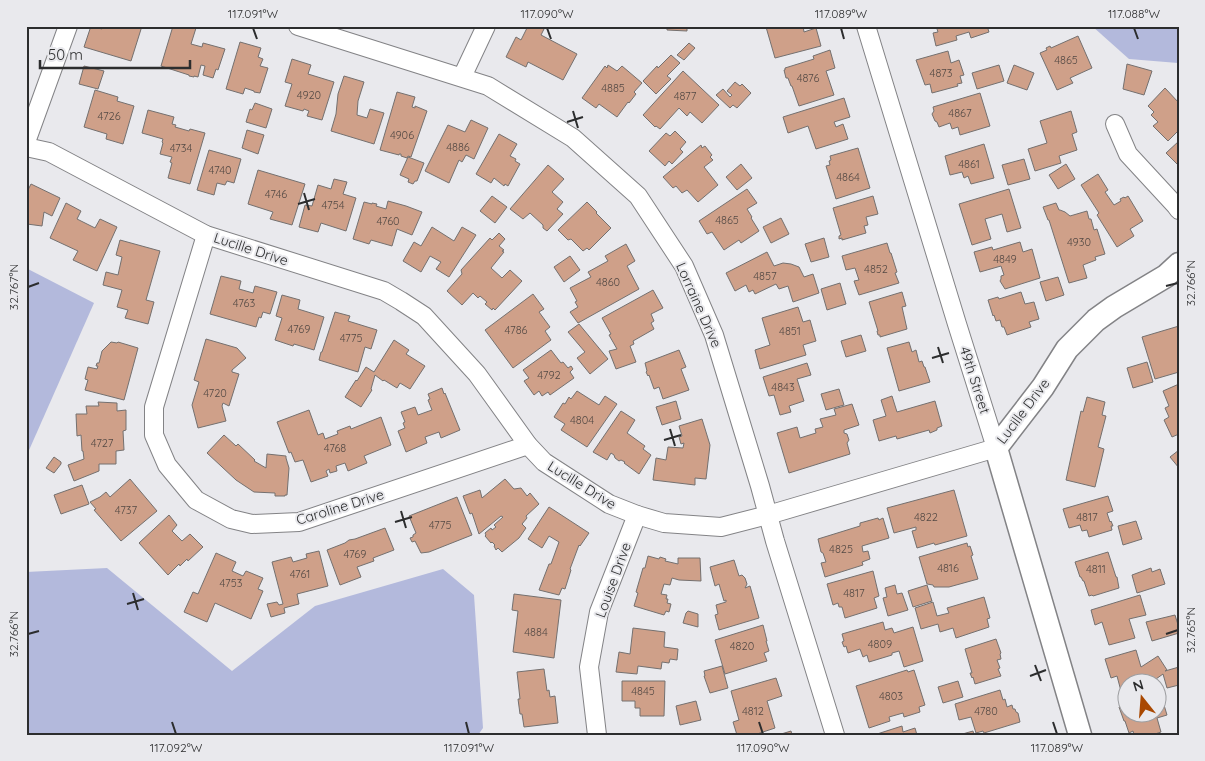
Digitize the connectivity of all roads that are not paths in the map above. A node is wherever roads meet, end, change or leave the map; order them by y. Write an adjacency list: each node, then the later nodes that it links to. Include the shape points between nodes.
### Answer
1 (68, 26): 7 (street)
2 (298, 26): 5 (street, Lorraine Drive)
3 (486, 26): 5 (street)
4 (866, 26): 13 (street, 49th Street)
5 (462, 77): 15 (street, Lorraine Drive, via 488,86 573,138 638,196 684,266 714,335)
6 (1115, 124): 9 (street, via 1128,154)
7 (26, 142)
8 (26, 147): 10 (street, Lucille Drive, via 49,152)
9 (1179, 210)
10 (206, 235): 12 (street, Lucille Drive, via 384,291 401,300 424,316 477,374); 12 (street, Caroline Drive, via 154,407 154,435 167,465 196,500 231,519 252,524 299,522)
11 (1179, 264): 13 (street, Lucille Drive, via 1166,276 1096,320 1078,337)
12 (528, 445): 14 (street, Lucille Drive, via 544,462 576,483 609,504)
13 (996, 448): 15 (street, Lucille Drive); 18 (street, 49th Street)
14 (637, 515): 15 (street, Lucille Drive, via 664,522 721,527); 16 (street, Louise Drive, via 599,612 589,667)
15 (768, 515): 17 (street, Lorraine Drive)
16 (597, 735)
17 (835, 735)
18 (1080, 735)

